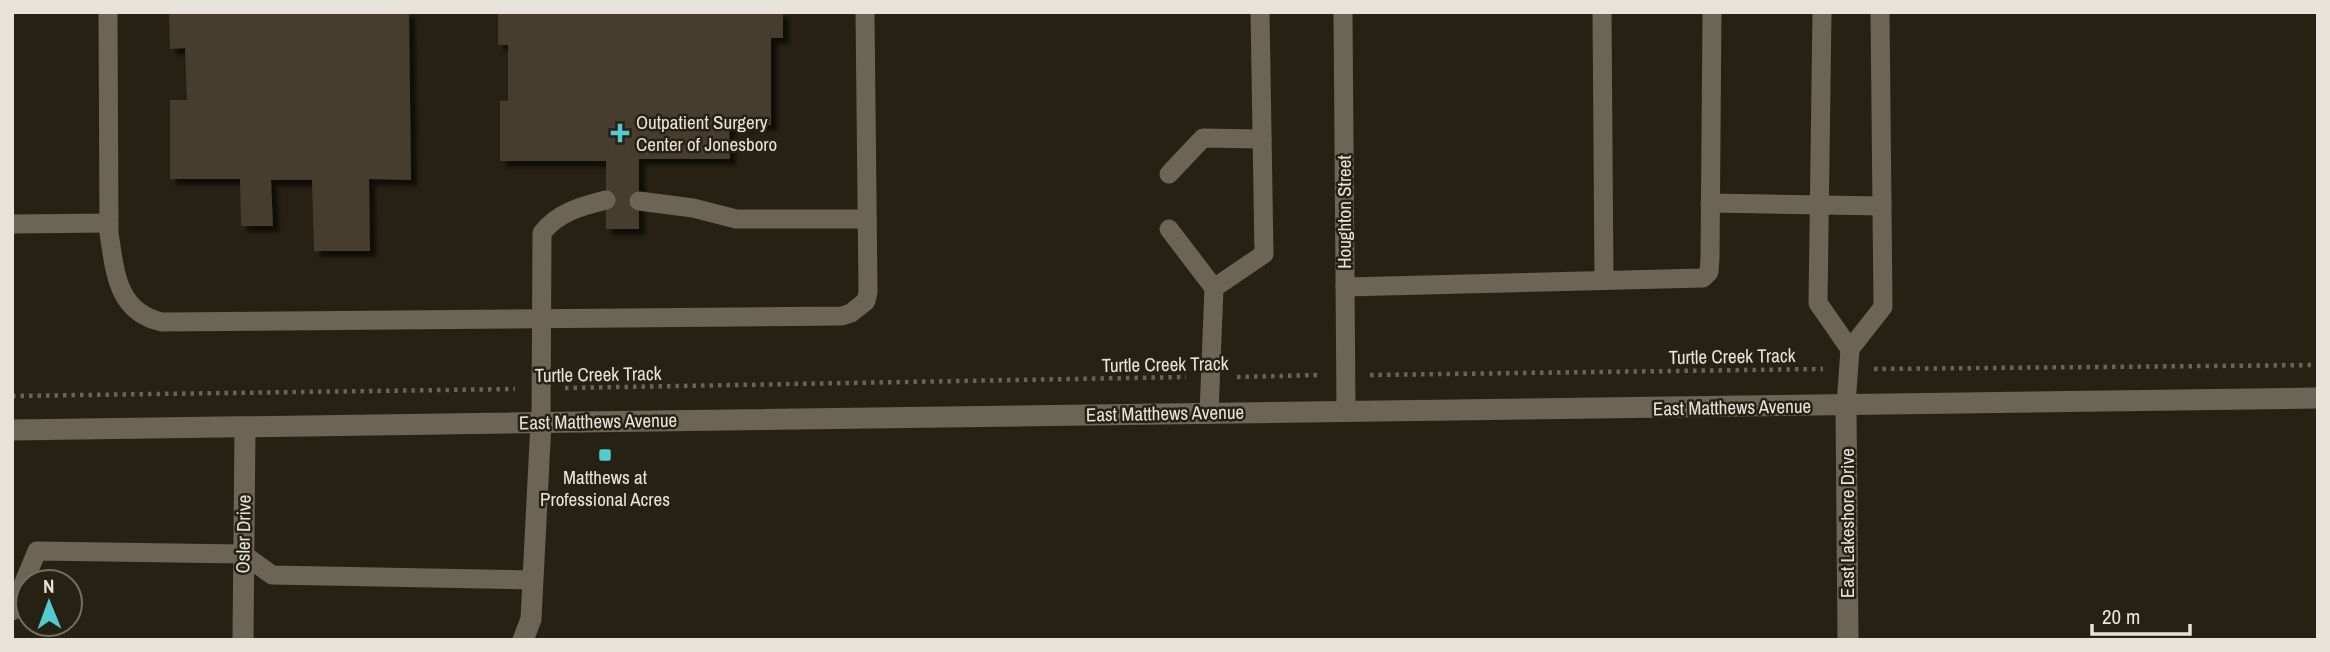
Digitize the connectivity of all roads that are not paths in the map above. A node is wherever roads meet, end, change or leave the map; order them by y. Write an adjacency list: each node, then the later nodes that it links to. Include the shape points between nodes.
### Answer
1 (108, 12): 17 (lane)
2 (865, 12): 16 (lane)
3 (1260, 12): 9 (lane)
4 (1343, 12): 21 (lane, Houghton Street)
5 (1602, 12): 20 (lane)
6 (1712, 12): 13 (lane)
7 (1822, 12): 14 (lane)
8 (1880, 12): 15 (lane)
9 (1262, 139): 10 (lane, via 1203,138); 22 (lane, via 1265,254)
10 (1168, 174)
11 (606, 200): 23 (lane, via 564,214 542,233)
12 (639, 201): 16 (lane, via 736,219)
13 (1710, 203): 14 (lane); 20 (lane, via 1709,272 1703,278)
14 (1819, 206): 15 (lane); 24 (lane, via 1818,303)
15 (1882, 206): 24 (lane, via 1883,307)
16 (867, 219): 23 (lane, via 866,301 842,316)
17 (109, 223): 18 (lane); 23 (lane, via 126,299 146,318 162,322)
18 (12, 224)
19 (1170, 229): 22 (lane)
20 (1604, 280): 21 (lane)
21 (1345, 287): 27 (lane, Houghton Street)
22 (1214, 288): 28 (lane)
23 (543, 320): 29 (lane)
24 (1849, 359): 26 (lane)
25 (2318, 398): 26 (street, East Matthews Avenue)
26 (1846, 405): 27 (street, East Matthews Avenue); 39 (street, East Lakeshore Drive)
27 (1346, 411): 28 (street, East Matthews Avenue)
28 (1209, 413): 29 (street, East Matthews Avenue)
29 (541, 422): 30 (street, East Matthews Avenue); 33 (street)
30 (245, 428): 31 (street, East Matthews Avenue); 32 (street, Osler Drive)
31 (12, 430)
32 (243, 554): 33 (lane, via 272,575); 34 (lane, via 37,551); 36 (street, Osler Drive)
33 (533, 580): 35 (street)
34 (12, 611)
35 (531, 619): 37 (street); 38 (street)
36 (243, 640)
37 (523, 640)
38 (539, 640)
39 (1848, 640)

